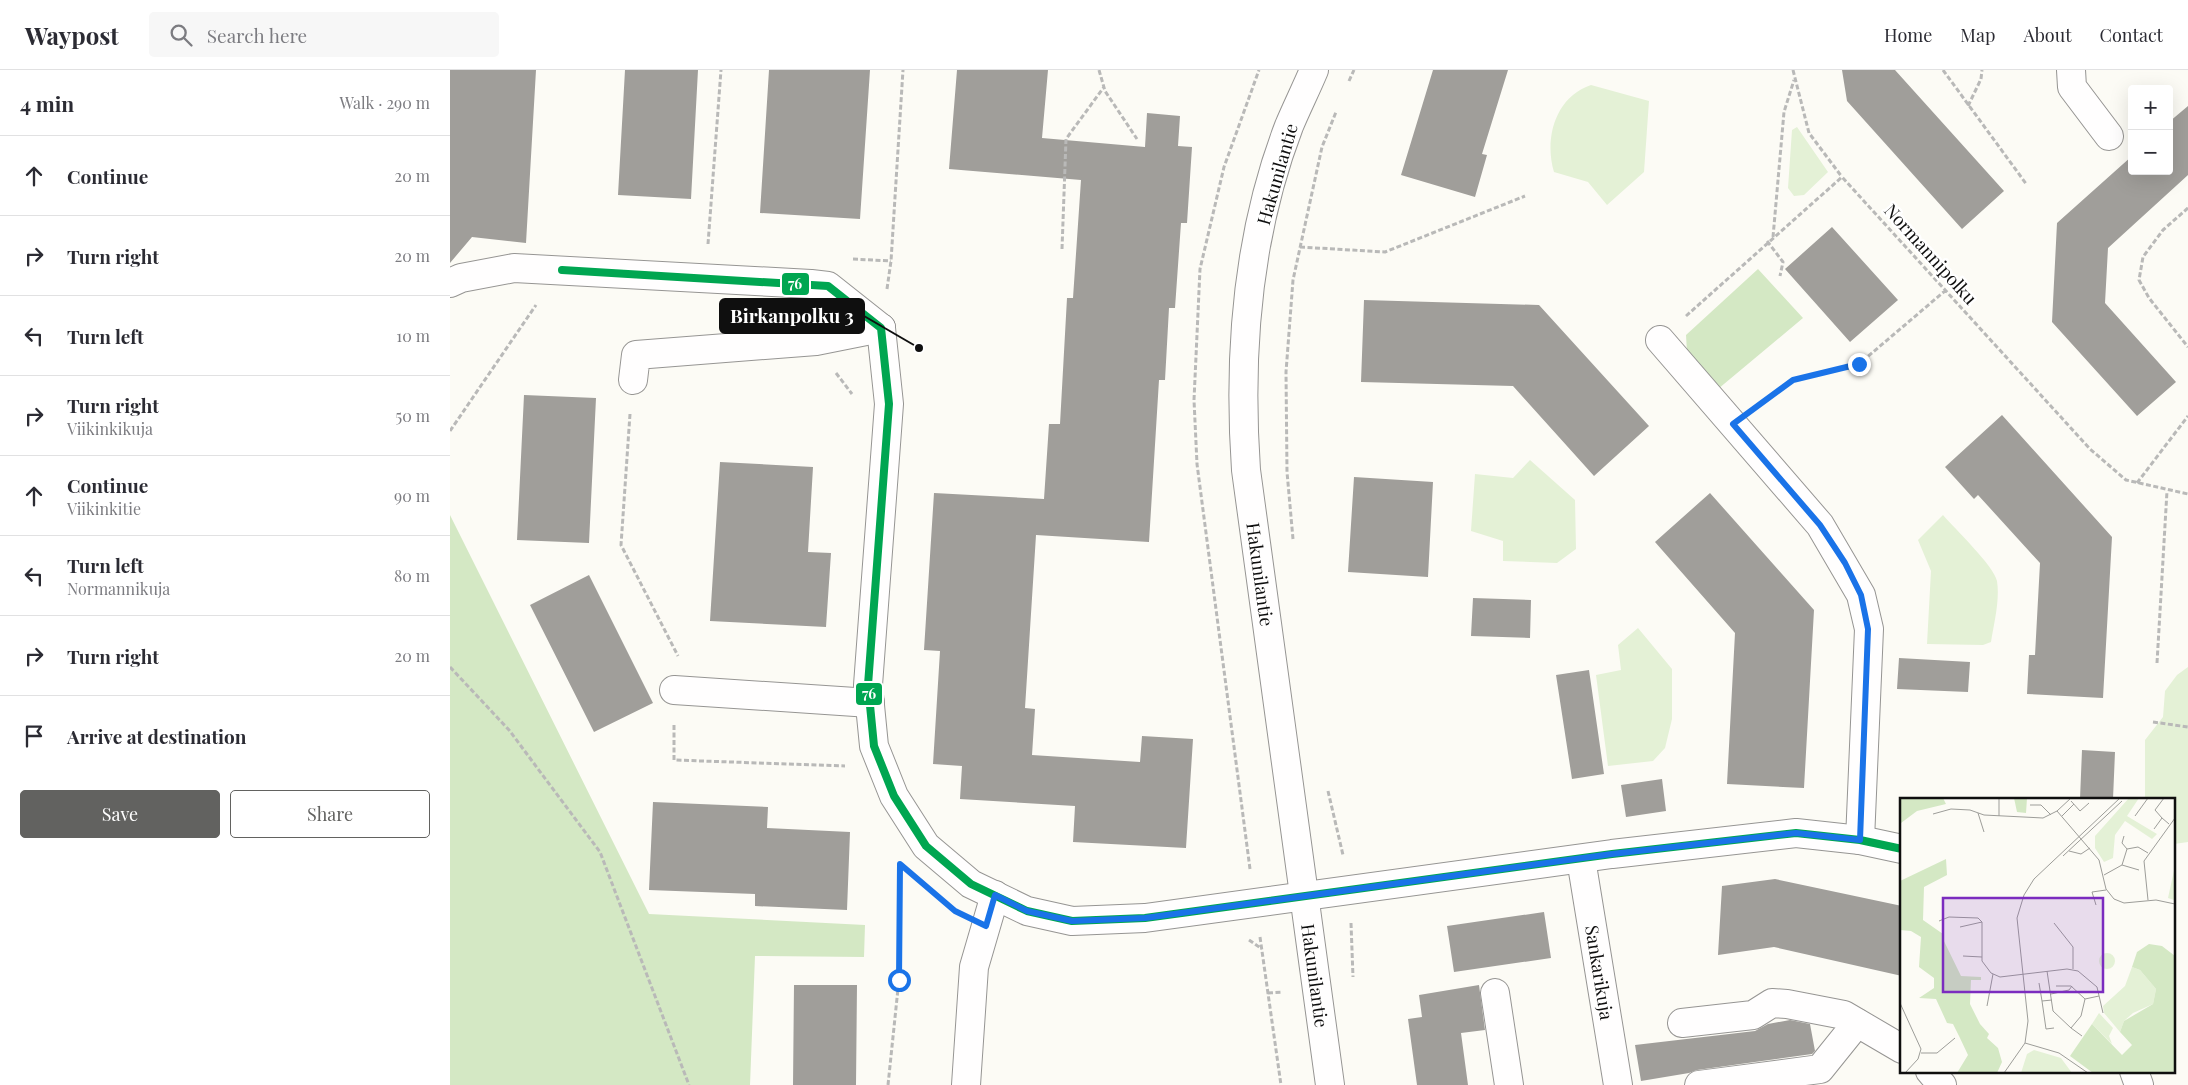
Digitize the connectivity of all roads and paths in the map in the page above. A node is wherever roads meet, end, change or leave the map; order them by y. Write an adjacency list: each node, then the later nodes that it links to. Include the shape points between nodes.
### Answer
1 (721, 70): 25 (path)
2 (903, 70): 29 (path, via 892,261)
3 (1099, 70): 12 (path)
4 (1314, 70): 57 (street, Hakunilantie, via 1289,127 1264,211 1250,278 1243,348 1242,418 1246,470)
5 (1354, 70): 11 (path)
6 (1792, 70): 10 (path, Normannipolku)
7 (1943, 70): 14 (path)
8 (1982, 70): 14 (path)
9 (2071, 70): 15 (street, via 2072,87)
10 (1794, 80): 17 (path, Normannipolku, via 1809,133); 21 (path, via 1784,112)
11 (1347, 87)
12 (1104, 88): 16 (path); 24 (path, via 1066,139)
13 (1340, 104): 23 (path, via 1322,147)
14 (1968, 106): 18 (path)
15 (2110, 136)
16 (1137, 139)
17 (1842, 177): 21 (path); 28 (path, Normannipolku)
18 (2027, 185)
19 (1525, 196): 23 (path, via 1385,252)
20 (2188, 208): 32 (path, via 2163,230 2143,256 2139,280)
21 (1773, 237): 22 (path)
22 (1767, 241): 26 (path, via 1783,262); 30 (path)
23 (1300, 246): 40 (path, via 1293,280 1286,372 1287,472)
24 (1062, 249)
25 (708, 252)
26 (1780, 276)
27 (450, 283): 29 (street, via 514,268 828,286)
28 (1946, 290): 36 (path, via 1859,364 1793,380); 37 (path, Normannipolku, via 2090,449 2126,480)
29 (881, 328): 31 (street); 44 (street, via 889,404 868,685)
30 (1660, 340): 36 (street)
31 (816, 341): 33 (street, via 636,355); 34 (path, via 821,355)
32 (2188, 347)
33 (633, 380): 43 (path, via 621,545 678,656)
34 (854, 398)
35 (2188, 416): 37 (path)
36 (1733, 424): 51 (street, via 1820,525 1861,595 1868,629)
37 (2137, 483): 38 (path, Normannipolku)
38 (2167, 491): 39 (path, Normannipolku); 41 (path)
39 (2188, 494)
40 (1293, 540)
41 (2157, 663)
42 (450, 667): 65 (path, via 509,730 600,852)
43 (674, 690): 44 (street); 48 (path, via 674,760)
44 (870, 702): 56 (street, via 874,746 894,796 926,846 971,884)
45 (2153, 722): 46 (path)
46 (2188, 728)
47 (844, 760): 48 (path)
48 (846, 766): 49 (path)
49 (848, 775)
50 (1327, 789): 53 (path)
51 (1860, 840): 52 (street); 54 (street, via 1796,833)
52 (1900, 849)
53 (1343, 854)
54 (1581, 859): 57 (street); 71 (street, Sankarikuja)
55 (907, 870): 66 (path, via 900,864 899,980)
56 (995, 895): 57 (street, via 1027,911 1072,921 1145,918); 67 (street, via 974,967)
57 (1305, 896): 69 (street, Hakunilantie)
58 (1241, 935): 68 (path, via 1262,950)
59 (1495, 993): 70 (street)
60 (1682, 1023): 61 (street, via 1754,1015 1772,1003 1844,1015)
61 (1857, 1023): 62 (street); 72 (street, via 1820,1069)
62 (1900, 1048)
63 (1931, 1072): 73 (street)
64 (2134, 1072): 74 (street)
65 (689, 1085)
66 (888, 1085)
67 (966, 1085)
68 (1281, 1085)
69 (1330, 1085)
70 (1509, 1085)
71 (1618, 1085)
72 (1699, 1085)
73 (1942, 1085)
74 (2139, 1085)

